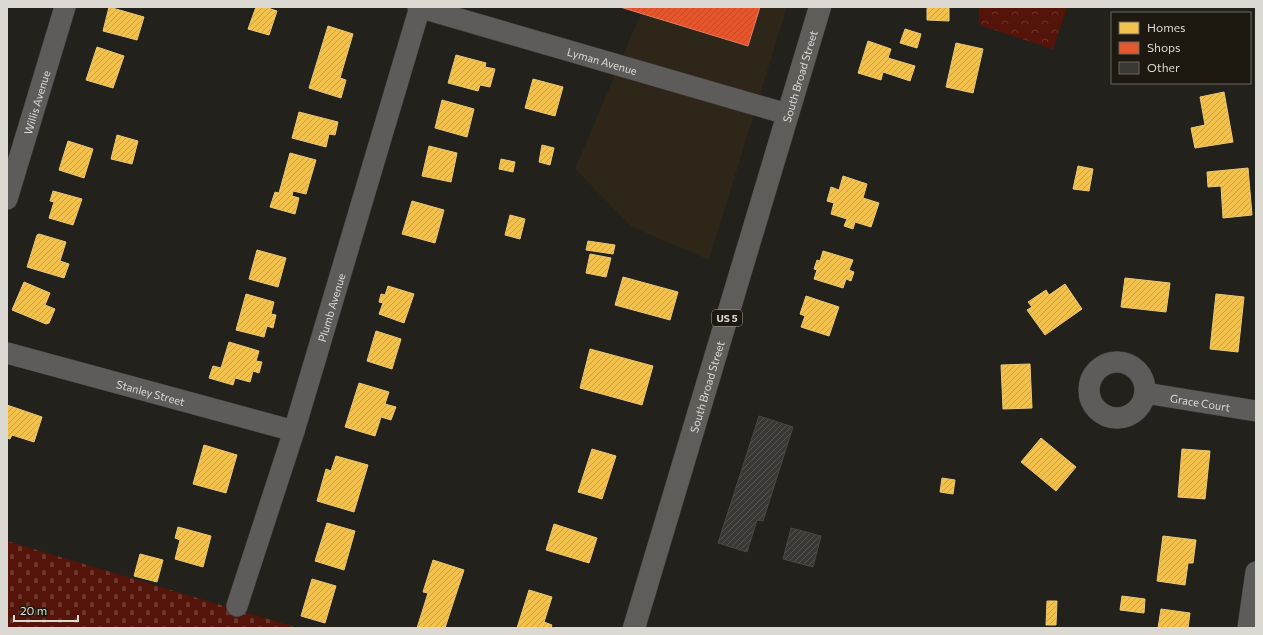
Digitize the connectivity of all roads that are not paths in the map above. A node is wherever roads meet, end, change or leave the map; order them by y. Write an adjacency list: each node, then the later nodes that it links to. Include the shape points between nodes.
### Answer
1 (65, 7): 5 (street, Willis Avenue)
2 (419, 7): 4 (street, Lyman Avenue); 9 (street, Plumb Avenue)
3 (820, 7): 4 (main road, South Broad Street / US 5)
4 (787, 114): 12 (main road, South Broad Street / US 5)
5 (7, 198)
6 (7, 353): 9 (street, Stanley Street)
7 (1145, 393): 8 (street, Grace Court)
8 (1256, 411)
9 (294, 431): 11 (street, Plumb Avenue)
10 (1256, 572): 13 (street)
11 (237, 606)
12 (634, 628)
13 (1248, 628)

